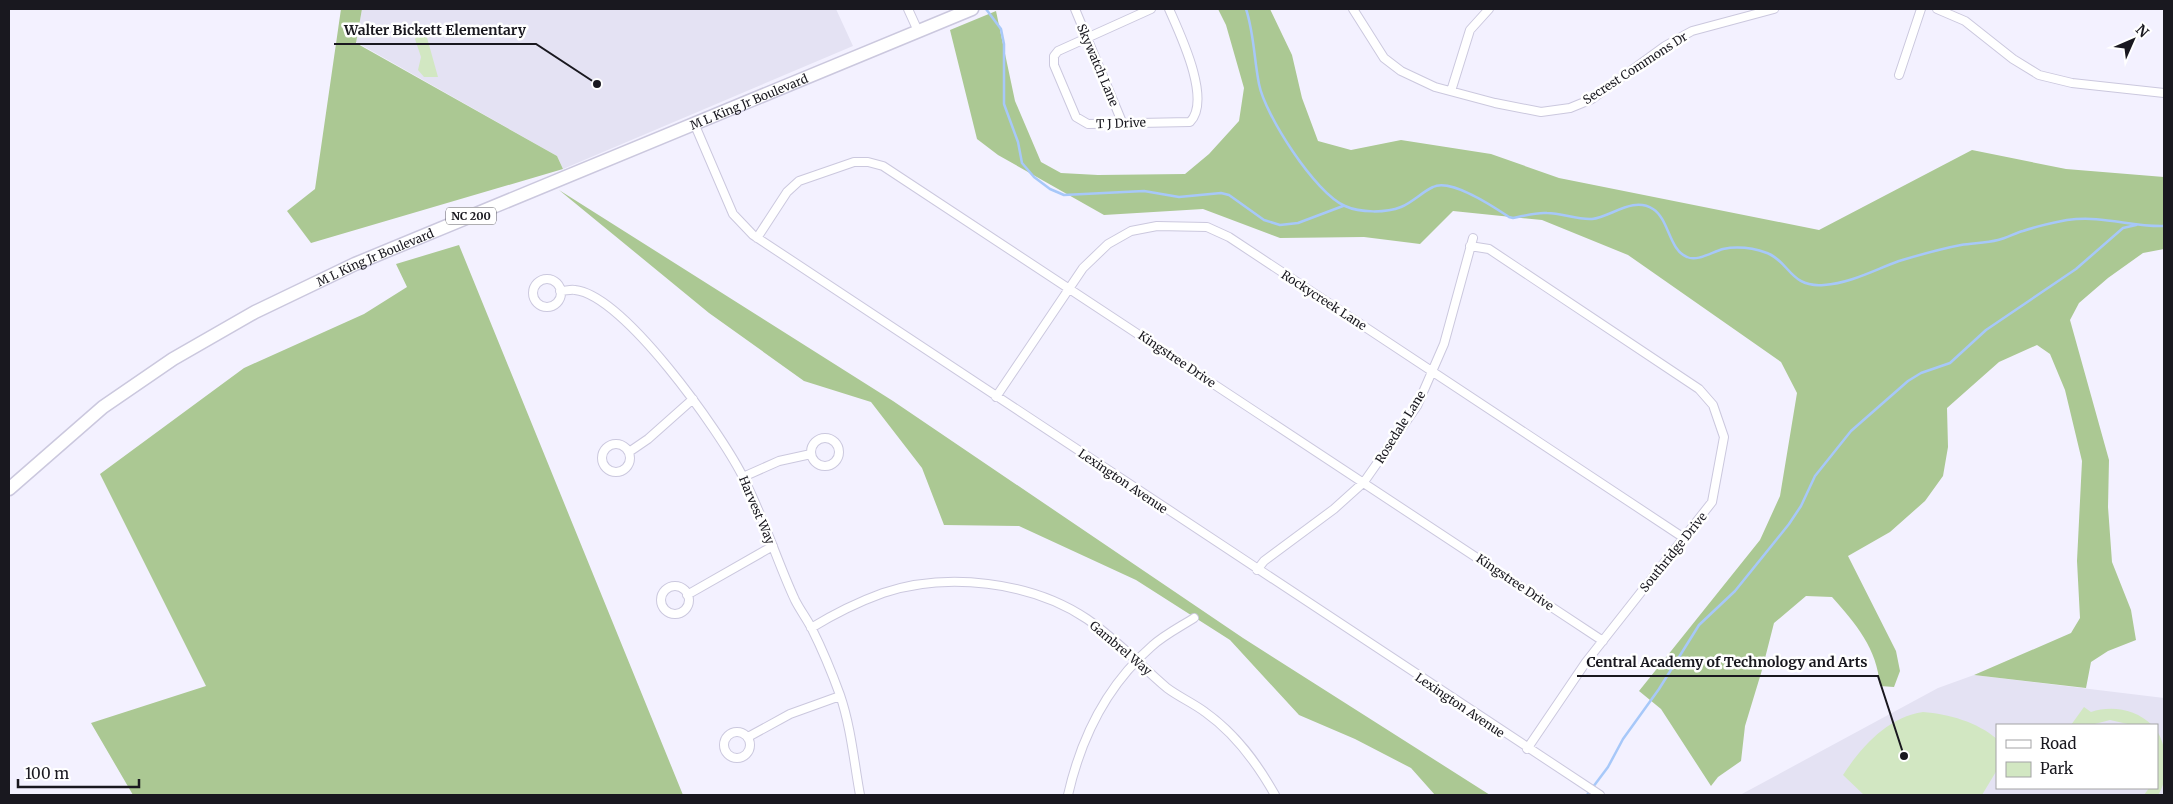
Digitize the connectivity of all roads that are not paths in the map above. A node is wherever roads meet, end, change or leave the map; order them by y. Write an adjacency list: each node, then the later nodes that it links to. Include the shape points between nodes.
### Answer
1 (908, 9): 11 (street)
2 (972, 9): 11 (main road, M L King Jr Boulevard / NC 200)
3 (1075, 9): 12 (street, Skywatch Lane)
4 (1151, 9): 12 (street, T J Drive)
5 (1169, 9): 16 (street, T J Drive, via 1193,66 1198,112 1190,122)
6 (1353, 9): 14 (street, Secrest Commons Dr, via 1384,58 1401,71)
7 (1489, 9): 14 (street, via 1470,30)
8 (1774, 9): 14 (street, Secrest Commons Dr, via 1692,31 1665,46 1592,99 1570,108 1541,112)
9 (1921, 9): 13 (street)
10 (1937, 9): 15 (street, via 1965,21 2039,75 2072,83)
11 (918, 32): 17 (main road, M L King Jr Boulevard / NC 200)
12 (1086, 36): 16 (street, Skywatch Lane); 16 (street, T J Drive, via 1054,56 1058,74 1080,121 1088,124)
13 (1899, 75)
14 (1452, 91)
15 (2164, 93)
16 (1122, 122)
17 (694, 124): 18 (street, Lexington Avenue, via 733,214); 30 (main road, M L King Jr Boulevard / NC 200, via 355,264 255,312 173,359 103,407)
18 (756, 238): 21 (street, Kingstree Drive, via 787,192 799,181 854,162 868,162 895,173); 24 (street, Lexington Avenue)
19 (1473, 238): 20 (street, Rosedale Lane)
20 (1470, 246): 23 (street, Rosedale Lane, via 1444,344); 31 (street, Southridge Drive, via 1489,249 1699,389 1713,404 1724,437 1712,502)
21 (1070, 288): 23 (street, Rockycreek Lane, via 1083,268 1108,244 1131,232 1157,226 1207,227 1229,237); 24 (street, Rockycreek Lane); 29 (street, Kingstree Drive)
22 (560, 291): 25 (street, Harvest Way, via 576,290 592,296 613,311 672,370)
23 (1433, 372): 29 (street, Rosedale Lane, via 1417,406); 31 (street, Rockycreek Lane)
24 (996, 397): 33 (street, Lexington Avenue)
25 (693, 400): 26 (street); 28 (street, Harvest Way, via 726,446)
26 (629, 452)
27 (811, 454): 28 (street, via 779,461)
28 (743, 477): 32 (street, Harvest Way)
29 (1364, 482): 33 (street, Rosedale Lane, via 1334,509 1264,561); 37 (street, Kingstree Drive)
30 (9, 489)
31 (1684, 538): 37 (street, Southridge Drive)
32 (773, 546): 34 (street); 36 (street, Harvest Way)
33 (1257, 570): 41 (street, Lexington Avenue)
34 (687, 595)
35 (1194, 618): 38 (street, via 1152,646)
36 (812, 628): 38 (street, Gambrel Way, via 840,611 884,593 939,583 973,583 1011,588 1048,600 1085,618); 39 (street, Harvest Way)
37 (1603, 640): 41 (street, Southridge Drive)
38 (1137, 662): 43 (street, via 1124,674 1092,721); 44 (street, Gambrel Way, via 1169,690 1206,712 1238,740)
39 (840, 696): 40 (street, via 790,714); 42 (street, Harvest Way)
40 (748, 737)
41 (1527, 749): 45 (street, Lexington Avenue)
42 (860, 795)
43 (1068, 795)
44 (1275, 795)
45 (1600, 795)

